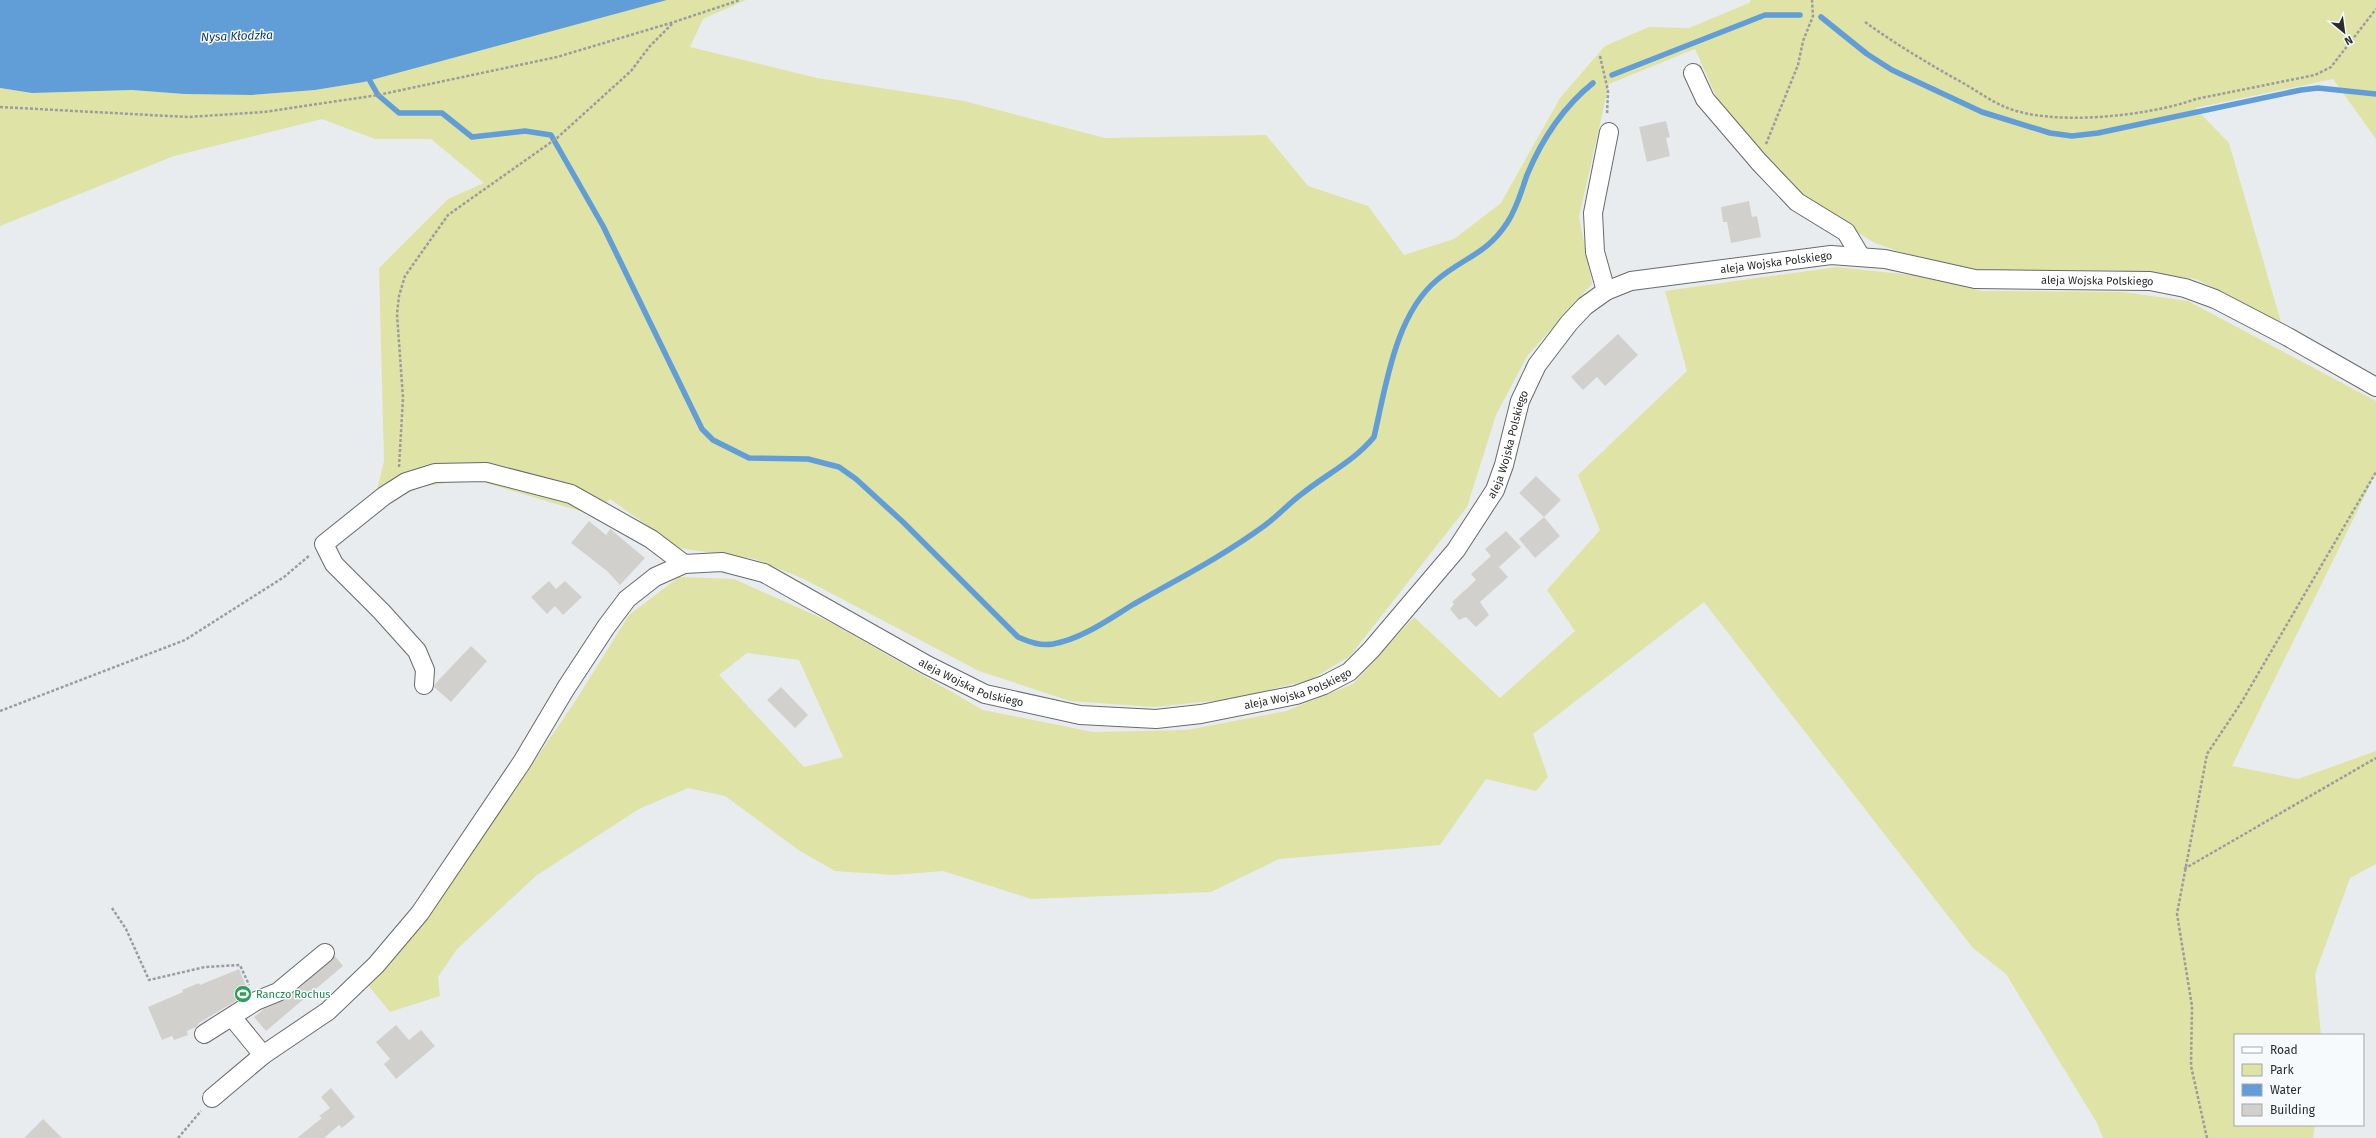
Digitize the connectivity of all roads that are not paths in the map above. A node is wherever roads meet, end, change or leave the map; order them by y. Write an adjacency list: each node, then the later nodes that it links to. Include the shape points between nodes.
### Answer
1 (1693, 73): 3 (street, via 1705,99 1759,162 1797,202 1846,232)
2 (1610, 132): 4 (street, via 1593,213 1595,252)
3 (1861, 257): 4 (street, aleja Wojska Polskiego, via 1831,255 1631,281); 5 (street, aleja Wojska Polskiego, via 1885,259 1975,279 2150,281 2185,288 2222,303)
4 (1606, 290): 6 (street, aleja Wojska Polskiego, via 1585,306 1569,323 1537,365 1520,401 1504,465 1494,490 1456,550 1371,650 1349,672 1296,695 1201,714 1156,719 1080,715 985,694 764,573 722,562)
5 (2376, 387)
6 (684, 564): 7 (street, via 651,539 571,494 486,472 435,473 406,482 384,496 324,544 334,564 417,651 425,670); 11 (street, via 655,577 627,599 566,688 476,833 420,913 396,942 328,1011)
7 (424, 685)
8 (325, 953): 9 (street, via 278,992 256,1001)
9 (232, 1016): 10 (street); 11 (street)
10 (204, 1034)
11 (263, 1055): 12 (street)
12 (212, 1098)

